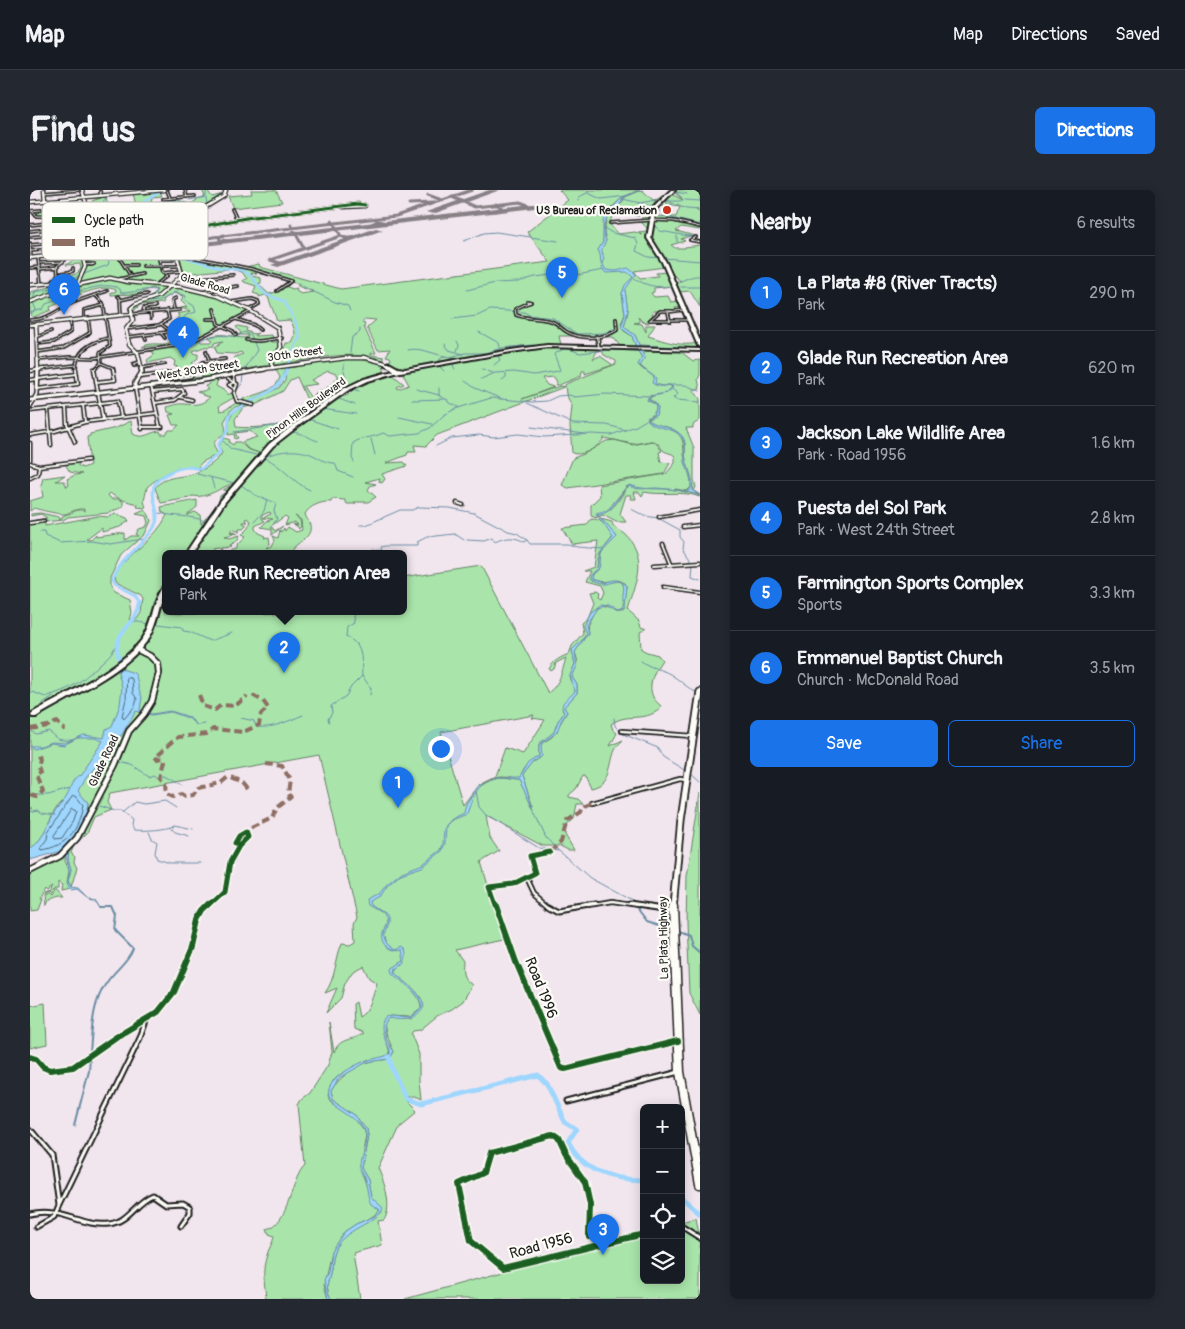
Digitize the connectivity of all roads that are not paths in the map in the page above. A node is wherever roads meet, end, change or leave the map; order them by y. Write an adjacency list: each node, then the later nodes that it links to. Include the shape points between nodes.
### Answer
1 (80, 190): 6 (street); 12 (street)
2 (166, 190): 8 (street); 15 (street)
3 (185, 190): 13 (street)
4 (226, 190): 21 (street, via 225,195)
5 (672, 190): 26 (highway, via 656,206)
6 (63, 191): 9 (street); 16 (street)
7 (100, 191): 10 (street)
8 (134, 191): 10 (street)
9 (44, 192): 17 (street)
10 (101, 196): 12 (street)
11 (195, 196): 13 (street)
12 (85, 197): 16 (street); 19 (street)
13 (187, 197): 15 (street)
14 (163, 199): 15 (street)
15 (170, 199)
16 (63, 200): 17 (street)
17 (45, 201): 18 (street)
18 (30, 202)
19 (86, 202)
20 (365, 205): 25 (street, via 365,208 336,207)
21 (208, 206)
22 (232, 209): 25 (street)
23 (31, 211): 24 (street)
24 (42, 216)
25 (237, 220): 28 (street)
26 (652, 220): 27 (street); 29 (street); 89 (highway, via 650,240 664,262)
27 (610, 223)
28 (208, 224)
29 (700, 227)
30 (696, 237): 31 (street, via 690,240)
31 (700, 242)
32 (30, 244): 33 (street)
33 (30, 251): 35 (street)
34 (42, 257): 36 (street)
35 (30, 258): 36 (street)
36 (38, 258): 43 (street)
37 (88, 260): 41 (street)
38 (121, 260): 45 (street)
39 (178, 260): 49 (street); 51 (street, via 159,260)
40 (205, 260): 71 (street, via 290,282)
41 (84, 261): 46 (street)
42 (63, 262): 43 (street); 50 (street)
43 (40, 263): 53 (street)
44 (98, 263): 46 (street)
45 (125, 264): 47 (street); 59 (street)
46 (85, 265): 65 (street)
47 (136, 265)
48 (144, 266): 51 (street)
49 (180, 266): 51 (street); 55 (street)
50 (58, 267): 53 (street); 57 (street)
51 (161, 267): 56 (street)
52 (30, 268): 53 (street)
53 (40, 268): 64 (street)
54 (73, 268): 57 (street, via 70,273)
55 (182, 271): 56 (street); 61 (street)
56 (164, 273): 66 (street, via 166,276)
57 (58, 274): 63 (street)
58 (142, 274): 59 (street)
59 (130, 275): 62 (street)
60 (233, 275): 61 (street)
61 (180, 278): 68 (street)
62 (119, 279): 65 (street, Glade Road, via 105,278); 66 (street, Glade Road)
63 (52, 282): 64 (street); 65 (street)
64 (41, 284): 67 (street)
65 (77, 284): 78 (street)
66 (157, 284): 68 (street, Glade Road)
67 (30, 285)
68 (172, 285): 72 (street, Glade Road); 83 (street, via 159,296)
69 (238, 286): 72 (street)
70 (107, 291): 74 (street)
71 (277, 291)
72 (201, 292): 79 (street, Glade Road)
73 (147, 294): 77 (street)
74 (95, 296): 81 (street); 102 (street)
75 (118, 296): 77 (street)
76 (176, 298): 84 (street, via 172,300)
77 (120, 300): 94 (street)
78 (30, 302)
79 (232, 302): 88 (street, Glade Road); 88 (street, via 258,301 259,304)
80 (528, 303): 119 (street, via 515,309 516,315 553,321 572,334)
81 (104, 305): 95 (street); 97 (street, via 84,310)
82 (153, 307): 91 (street, via 144,308)
83 (131, 308): 93 (street); 94 (street)
84 (175, 309): 86 (street); 87 (street)
85 (214, 309): 98 (street)
86 (167, 310): 92 (street); 108 (street, via 169,319)
87 (180, 310)
88 (250, 310): 99 (street); 124 (street, Glade Road, via 277,327)
89 (685, 310): 90 (street); 105 (highway)
90 (672, 311): 106 (street, via 668,312); 106 (street, via 660,311 650,318)
91 (144, 312): 92 (street); 93 (street)
92 (150, 312): 96 (street)
93 (132, 314): 94 (street); 111 (street, via 133,320)
94 (122, 315): 95 (street)
95 (105, 316): 97 (street); 122 (street)
96 (151, 318)
97 (86, 319): 103 (street); 131 (street, via 88,334 63,349)
98 (216, 319): 104 (street); 110 (street)
99 (236, 319): 110 (street); 112 (street)
100 (616, 319): 119 (street, via 616,331)
101 (30, 320): 102 (street)
102 (36, 320): 107 (street)
103 (70, 320): 107 (street); 127 (street, via 69,333 54,342)
104 (207, 320)
105 (690, 320): 106 (street); 128 (highway)
106 (670, 321)
107 (36, 324): 109 (street); 120 (street)
108 (161, 324): 111 (street); 115 (street)
109 (30, 325)
110 (224, 326): 118 (street); 132 (street, via 183,344)
111 (126, 329): 121 (street)
112 (260, 330)
113 (51, 331): 120 (street)
114 (176, 331): 115 (street)
115 (171, 332): 116 (street)
116 (161, 333): 117 (street); 123 (street)
117 (144, 335): 121 (street); 125 (street)
118 (236, 335)
119 (597, 336): 129 (street)
120 (37, 337): 127 (street)
121 (128, 337): 132 (street, via 129,344)
122 (108, 338): 133 (street, via 83,350); 134 (street, via 110,346 100,353)
123 (165, 338)
124 (282, 338): 126 (street, via 259,342); 144 (street, via 279,356)
125 (146, 340)
126 (246, 340)
127 (37, 344): 131 (street)
128 (700, 346): 129 (highway, Pinon Hills Boulevard, via 685,350)
129 (599, 348): 142 (highway, Pinon Hills Boulevard, via 545,347)
130 (206, 351): 137 (street)
131 (37, 352): 136 (street)
132 (137, 352): 134 (street); 141 (street, via 141,357)
133 (79, 357): 134 (street); 136 (street); 143 (street)
134 (100, 358): 138 (street)
135 (225, 359): 137 (street)
136 (38, 360): 145 (street)
137 (209, 360): 158 (street, via 199,364 190,376 166,380)
138 (101, 363): 156 (street, via 94,369); 156 (street, via 113,368 115,380)
139 (386, 363): 142 (highway, via 400,370); 144 (street, West 30th Street, via 346,358); 147 (street); 154 (highway, via 392,371)
140 (164, 364): 141 (street)
141 (140, 365): 151 (street)
142 (435, 365): 147 (highway, Pinon Hills Boulevard)
143 (76, 366): 145 (street); 150 (street)
144 (272, 367): 149 (street, West 30th Street)
145 (38, 370): 146 (street); 152 (street)
146 (30, 371)
147 (397, 372): 154 (highway, Pinon Hills Boulevard)
148 (170, 373): 151 (street)
149 (234, 373): 157 (street); 158 (street, West 30th Street)
150 (77, 374): 152 (street); 161 (street, via 78,384)
151 (140, 377): 160 (street)
152 (37, 379): 155 (street); 161 (street)
153 (228, 379): 157 (street)
154 (368, 379): 174 (highway, Pinon Hills Boulevard)
155 (30, 380)
156 (96, 382): 165 (street)
157 (235, 382): 162 (street); 162 (street, via 228,385)
158 (163, 385): 159 (street, West 30th Street)
159 (151, 386): 160 (street, West 30th Street); 163 (street)
160 (135, 388): 165 (street, West 30th Street); 179 (street)
161 (37, 389): 168 (street, via 37,395)
162 (236, 389): 172 (street, via 234,394 238,402)
163 (153, 392): 166 (street, via 182,389 184,394); 170 (street)
164 (320, 392): 174 (street, via 312,400)
165 (97, 393): 168 (street, West 30th Street); 169 (street)
166 (180, 398): 167 (street); 170 (street)
167 (192, 400)
168 (31, 401): 173 (street)
169 (101, 403): 171 (street); 180 (street, via 118,401); 181 (street)
170 (155, 403): 178 (street)
171 (83, 405): 175 (street); 182 (street)
172 (253, 405)
173 (30, 406)
174 (322, 406): 203 (highway, Pinon Hills Boulevard, via 262,454)
175 (66, 407): 176 (street); 183 (street)
176 (48, 409): 177 (street); 184 (street)
177 (30, 411)
178 (157, 413): 179 (street); 179 (street, via 161,427 142,428)
179 (140, 415): 180 (street)
180 (121, 417): 181 (street)
181 (103, 420): 182 (street)
182 (85, 422): 183 (street)
183 (68, 427): 184 (street); 186 (street)
184 (50, 432): 185 (street); 188 (street)
185 (30, 435)
186 (75, 442)
187 (30, 443): 189 (street)
188 (51, 444)
189 (30, 447): 191 (street)
190 (88, 460): 192 (street)
191 (30, 462): 192 (street)
192 (40, 466): 193 (street, via 38,474)
193 (30, 478)
194 (457, 503): 195 (street)
195 (463, 505)
196 (700, 510): 197 (street)
197 (659, 517)
198 (44, 521): 199 (street)
199 (30, 523)
200 (700, 525): 201 (street)
201 (683, 527)
202 (663, 542): 205 (street)
203 (191, 550)
204 (700, 562): 205 (street)
205 (671, 563): 206 (street)
206 (654, 565)
207 (663, 587): 208 (street)
208 (700, 592)
209 (162, 595): 210 (highway, via 154,629)
210 (137, 650): 212 (highway, via 115,668); 219 (street, Glade Road, via 154,659 159,667 152,702 127,736 77,838 60,856)
211 (700, 692): 214 (main road, La Plata Highway)
212 (32, 716)
213 (622, 731): 214 (street)
214 (694, 736): 215 (main road, La Plata Highway)
215 (688, 780): 216 (street, via 642,788); 221 (main road, La Plata Highway)
216 (592, 804)
217 (239, 846): 217 (street, via 248,837 246,832 235,839); 222 (street, via 227,872 227,889 204,910 194,947 174,992)
218 (550, 852): 220 (street, via 530,856 535,873)
219 (30, 871)
220 (527, 878): 221 (street, via 530,888 559,911 610,903); 223 (street, Road 1996, via 513,884 489,887 516,962 561,1068)
221 (672, 911): 223 (main road, La Plata Highway)
222 (147, 1020): 224 (street, via 116,1037 73,1068 50,1070); 230 (street)
223 (678, 1041): 225 (main road, La Plata Highway)
224 (30, 1057)
225 (680, 1072): 226 (street); 228 (main road, La Plata Highway)
226 (566, 1101)
227 (30, 1129): 230 (street, via 52,1155)
228 (699, 1172): 229 (main road, La Plata Highway)
229 (700, 1184)
230 (58, 1205): 231 (street)
231 (56, 1212): 232 (street, via 46,1210); 233 (street, via 101,1223 116,1222 126,1218 153,1195 166,1204 183,1203 190,1207 190,1213); 234 (street, via 51,1220)
232 (30, 1214)
233 (181, 1226)
234 (36, 1227)
235 (685, 1229): 238 (street)
236 (640, 1235): 237 (street, Road 1956, via 502,1268 471,1240 459,1184 483,1172 489,1153 553,1136 559,1140 562,1150 586,1184)
237 (589, 1237)
238 (700, 1238)

